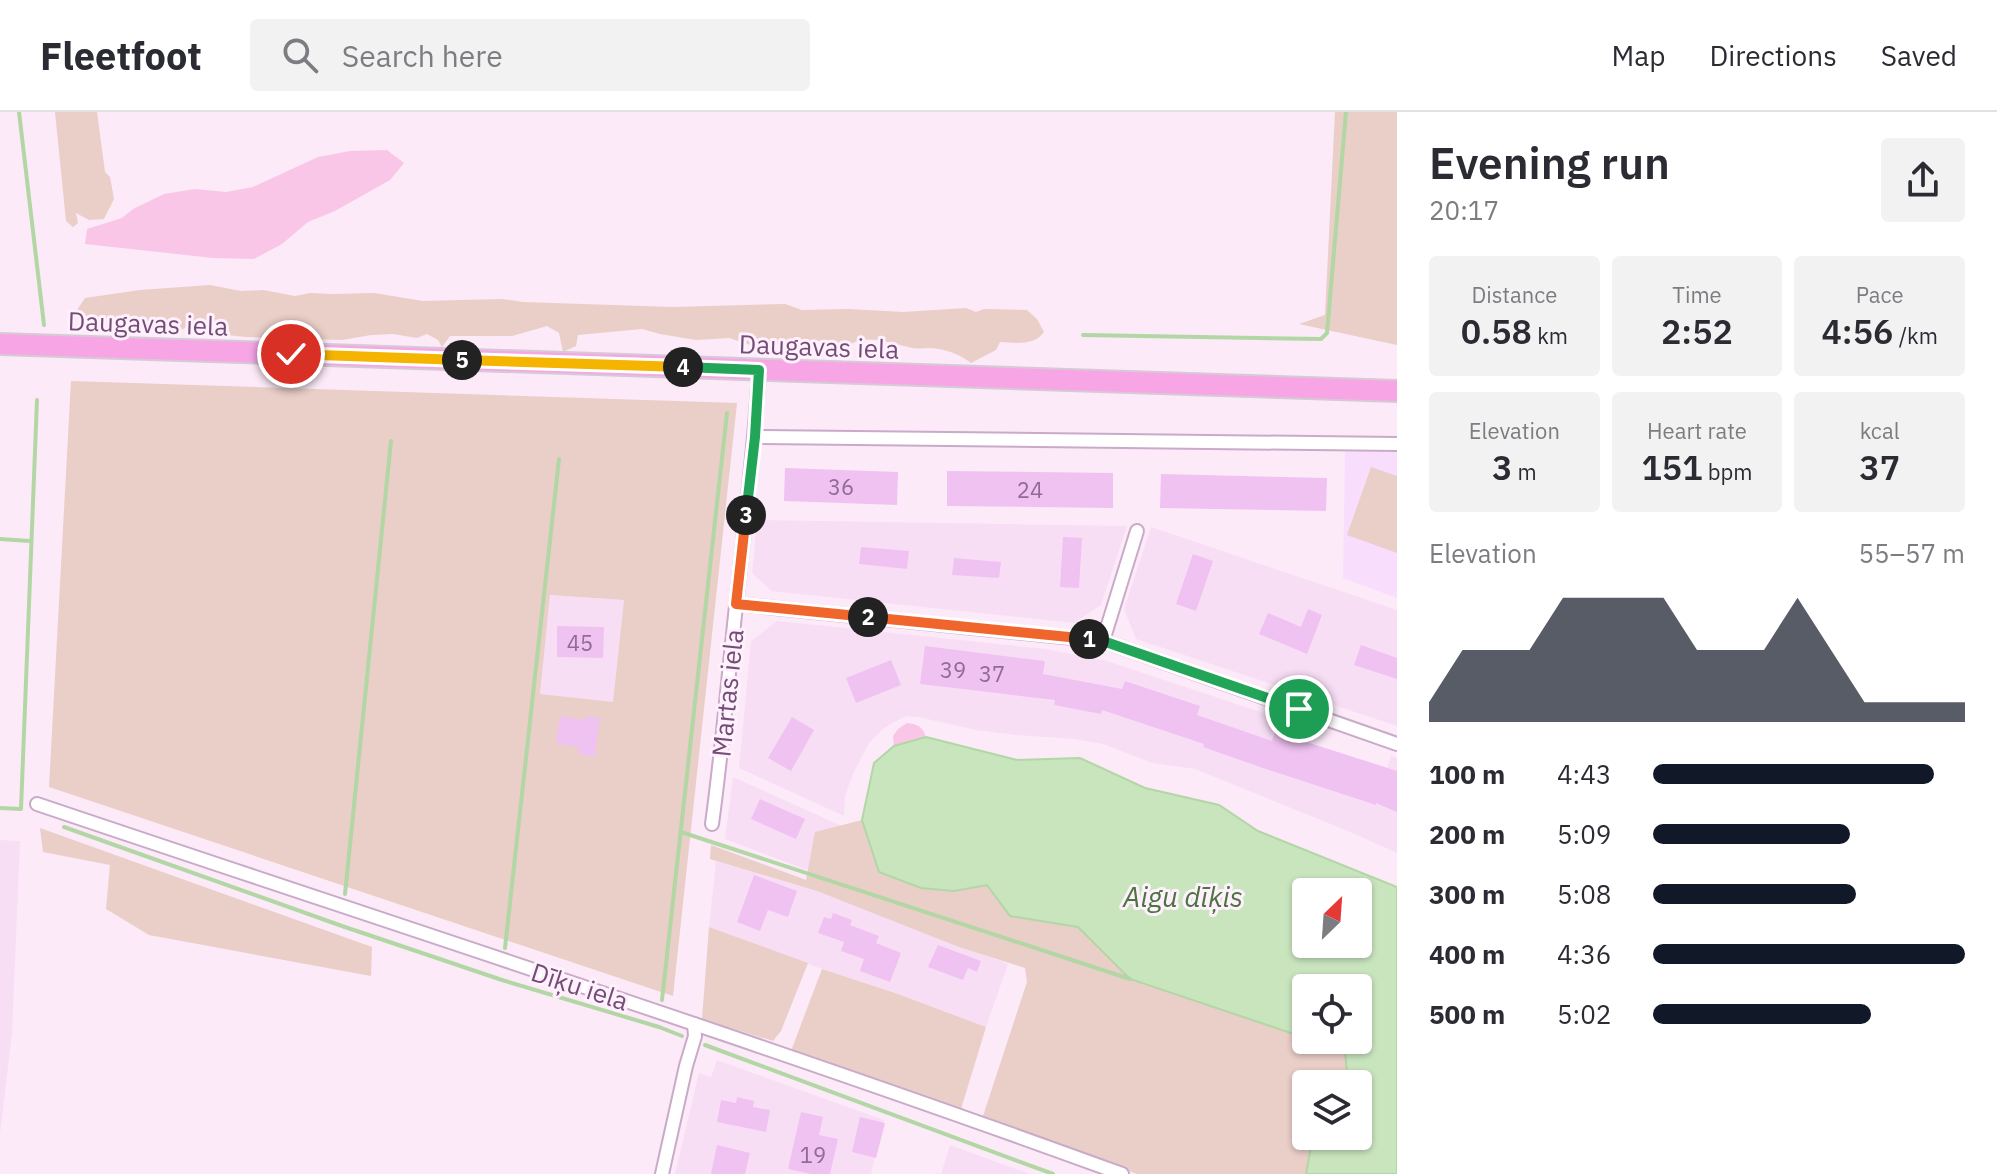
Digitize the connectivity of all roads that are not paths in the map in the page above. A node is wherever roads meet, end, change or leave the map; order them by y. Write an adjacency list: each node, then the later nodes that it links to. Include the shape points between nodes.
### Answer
1 (0, 344): 2 (main road, Daugavas iela)
2 (759, 370): 3 (main road, Daugavas iela); 4 (street, Martas iela)
3 (1397, 391)
4 (755, 437): 5 (street); 7 (street, Martas iela)
5 (1397, 444)
6 (1137, 531): 8 (street)
7 (736, 604): 8 (street); 11 (street, Martas iela)
8 (1103, 641): 9 (street)
9 (1397, 744)
10 (37, 804): 12 (street, Dīķu iela)
11 (712, 824)
12 (694, 1024): 13 (street); 14 (street, Dīķu iela)
13 (662, 1174)
14 (1122, 1174)

